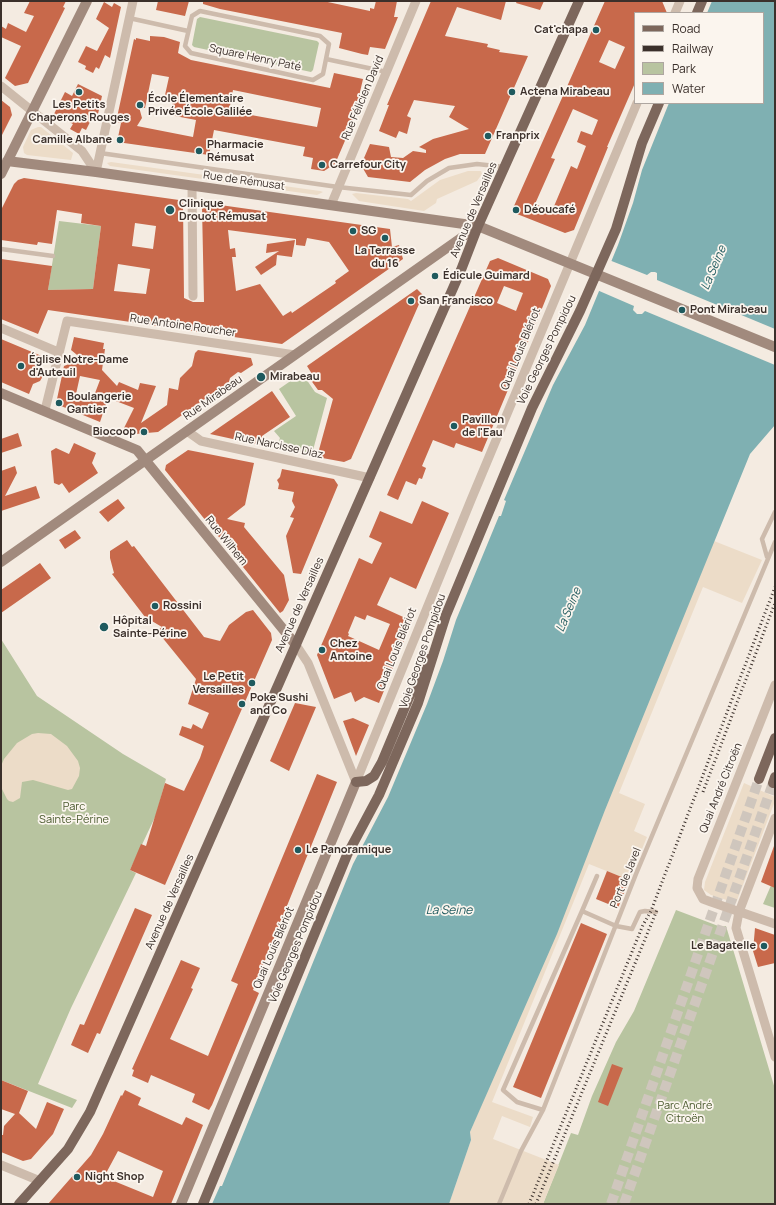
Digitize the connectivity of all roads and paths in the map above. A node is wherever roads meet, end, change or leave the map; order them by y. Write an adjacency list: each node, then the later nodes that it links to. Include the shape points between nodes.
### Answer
1 (87, 1): 16 (street)
2 (133, 1): 9 (street)
3 (416, 1): 12 (street, Rue Félicien David)
4 (579, 1): 19 (main road, Avenue de Versailles)
5 (680, 1): 7 (street)
6 (702, 1): 8 (main road)
7 (675, 12)
8 (697, 12)
9 (129, 18): 10 (lane); 17 (street)
10 (188, 31): 11 (lane, Square Henry Paté, via 192,16 200,11 320,36 329,44); 11 (lane, Square Henry Paté, via 185,46 191,53 313,80 323,74)
11 (326, 59): 12 (lane)
12 (388, 73): 23 (street, Rue Félicien David)
13 (1, 86): 16 (street)
14 (636, 104): 28 (street, Quai Louis Blériot)
15 (659, 104): 43 (main road, Voie Georges Pompidou, via 642,143 616,229 580,311 532,408 446,615)
16 (32, 111): 18 (street); 20 (street, via 82,151)
17 (100, 153): 20 (street); 23 (lane)
18 (4, 161): 20 (street, Rue de Rémusat); 21 (street)
19 (505, 167): 23 (lane, via 477,164 449,168 427,181 411,195); 25 (main road, Avenue de Versailles)
20 (96, 172): 22 (street, Rue de Rémusat)
21 (1, 174)
22 (192, 186): 24 (street, Rue de Rémusat); 29 (street)
23 (338, 187): 24 (street, Rue Félicien David)
24 (330, 205): 25 (street, Rue de Rémusat)
25 (478, 226): 28 (street, Rue de Rémusat); 33 (street, Rue Mirabeau); 38 (main road, Avenue de Versailles, via 464,264)
26 (1, 249): 27 (lane)
27 (53, 256)
28 (569, 262): 31 (street); 48 (street, Quai Louis Blériot)
29 (193, 296)
30 (1, 328): 32 (street)
31 (775, 347)
32 (58, 352): 33 (street, Rue Antoine Roucher, via 67,321); 35 (street)
33 (295, 355): 36 (street, Rue Mirabeau)
34 (1, 393): 35 (street, Rue Wilhem)
35 (45, 410): 37 (street, Rue Wilhem, via 137,450)
36 (188, 431): 37 (street, Rue Mirabeau); 38 (street, Rue Narcisse Diaz, via 201,441)
37 (145, 460): 42 (street, Rue Mirabeau); 44 (street, Rue Wilhem)
38 (370, 478): 44 (main road, Avenue de Versailles)
39 (775, 512): 41 (lane, via 762,539)
40 (775, 542): 41 (lane, Port de Javel)
41 (767, 557): 55 (lane, Port de Javel)
42 (1, 562)
43 (438, 642): 48 (main road, via 420,672 374,776 366,781); 62 (main road, Voie Georges Pompidou, via 418,703 379,795 347,855)
44 (296, 645): 48 (street, Rue Wilhem, via 308,663); 59 (main road, Avenue de Versailles, via 90,1112 68,1149)
45 (775, 685): 53 (street, Quai André Citroën, via 696,888 704,899)
46 (775, 738): 47 (main road)
47 (759, 780)
48 (356, 782): 61 (street, Quai Louis Blériot)
49 (775, 818): 53 (street)
50 (597, 876): 51 (lane)
51 (582, 911): 55 (lane); 57 (lane, via 503,1090 517,1102)
52 (656, 912): 55 (lane, via 640,912 632,929)
53 (739, 912): 54 (street); 56 (street, via 736,928)
54 (775, 924)
55 (616, 926): 57 (lane, Port de Javel)
56 (775, 1057)
57 (543, 1110): 63 (lane, Port de Javel, via 521,1151)
58 (1, 1165): 59 (street)
59 (40, 1181): 60 (main road, Avenue de Versailles)
60 (19, 1204)
61 (181, 1204)
62 (203, 1204)
63 (499, 1204)

